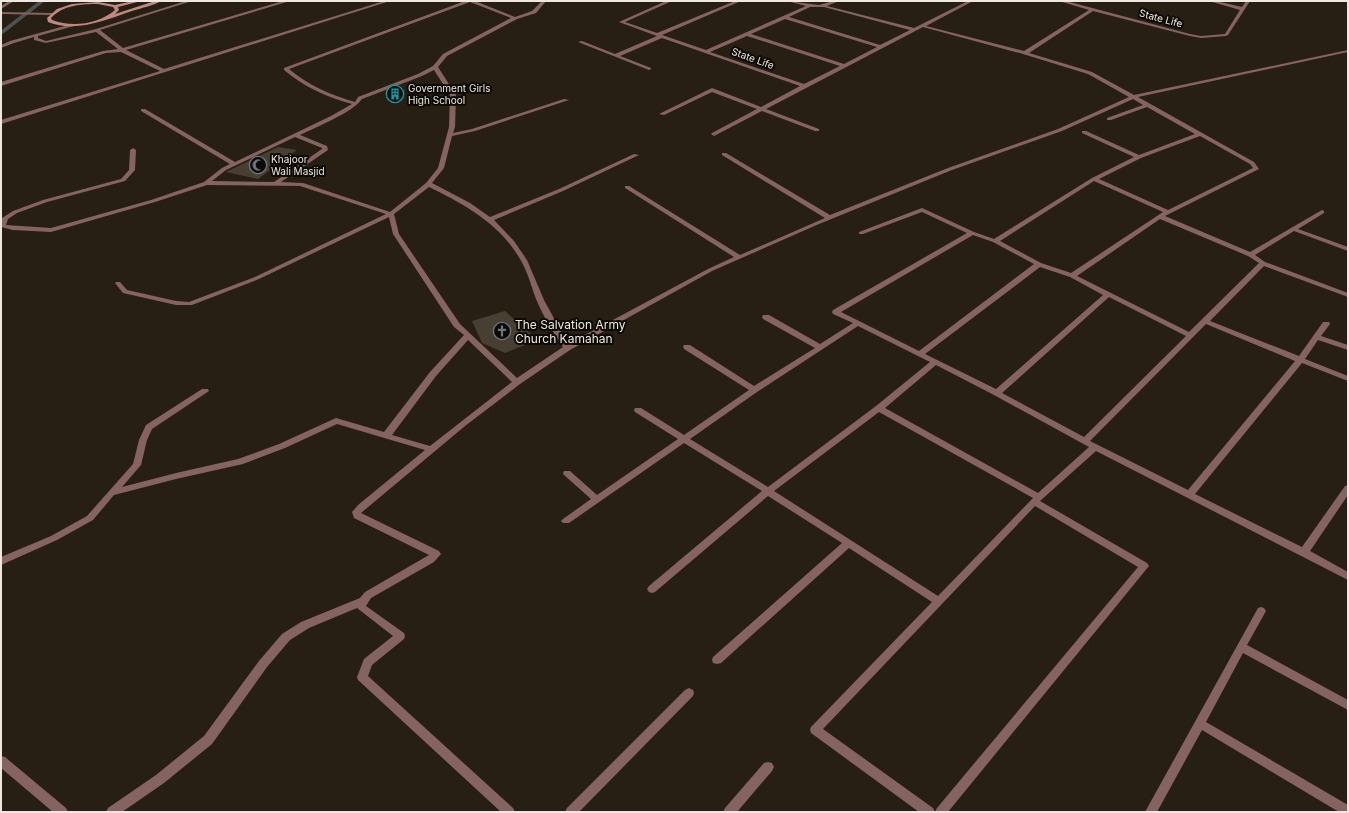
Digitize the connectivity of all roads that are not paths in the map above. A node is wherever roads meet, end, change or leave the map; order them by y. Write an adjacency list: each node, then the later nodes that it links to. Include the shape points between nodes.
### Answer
1 (12, 1): 24 (street)
2 (139, 1): 21 (main road)
3 (159, 1): 31 (main road)
4 (190, 1): 34 (street)
5 (264, 1): 20 (street)
6 (288, 1): 20 (street)
7 (388, 1): 50 (street)
8 (470, 1): 30 (street); 55 (street, via 286,69 321,93)
9 (544, 1): 30 (street, via 534,12)
10 (668, 1): 37 (street, State Life, via 621,22)
11 (739, 1): 37 (street)
12 (789, 1): 22 (street)
13 (837, 1): 23 (street)
14 (971, 1): 33 (street)
15 (1061, 1): 25 (street)
16 (1210, 1): 26 (street)
17 (1248, 1): 26 (street, State Life)
18 (88, 2): 19 (main road); 28 (main road, via 66,7)
19 (108, 2): 21 (main road)
20 (273, 5): 42 (street)
21 (115, 6): 31 (main road, via 117,10)
22 (808, 6): 23 (street); 29 (street)
23 (826, 6): 35 (street)
24 (1, 8)
25 (1093, 9): 26 (street, State Life, via 1201,37 1226,36); 45 (street)
26 (1243, 9)
27 (1, 13): 28 (street)
28 (52, 14): 32 (main road, via 50,21)
29 (785, 17): 36 (street); 41 (street)
30 (515, 18): 48 (street, via 445,55)
31 (105, 19): 32 (main road)
32 (72, 25): 38 (street)
33 (923, 26): 35 (street); 45 (street)
34 (97, 30): 38 (street, via 46,42 36,39); 42 (street)
35 (914, 30): 41 (street)
36 (747, 34): 43 (street); 47 (street)
37 (660, 35): 43 (street, State Life); 46 (street)
38 (36, 36): 40 (street)
39 (580, 42): 46 (street)
40 (1, 47)
41 (881, 47): 47 (street)
42 (122, 50): 50 (street); 51 (street, via 106,52)
43 (708, 51): 52 (street, State Life)
44 (1348, 51): 53 (street)
45 (1025, 53): 53 (street, via 1090,73)
46 (615, 56): 49 (street)
47 (845, 66): 52 (street)
48 (435, 67): 55 (street, via 360,98); 67 (street, via 453,95)
49 (649, 69)
50 (164, 71): 61 (street)
51 (1, 84)
52 (804, 86): 57 (street)
53 (1133, 97): 56 (street); 82 (street, via 1060,130 950,169)
54 (566, 100): 67 (street)
55 (356, 104): 66 (street)
56 (1147, 105): 60 (street); 65 (street)
57 (761, 109): 59 (street, via 712,90); 62 (street); 64 (street)
58 (143, 110): 72 (street)
59 (662, 114)
60 (1109, 119)
61 (1, 122)
62 (817, 130)
63 (1084, 132): 71 (street)
64 (714, 134)
65 (1200, 134): 71 (street); 78 (street, via 1252,163 1256,169)
66 (295, 135): 72 (street); 75 (street, via 325,147 325,150)
67 (450, 135): 76 (street, via 441,168)
68 (133, 150): 84 (street, via 132,170 122,180 67,194 15,212 5,218)
69 (636, 154): 83 (street, via 561,190)
70 (724, 154): 82 (street)
71 (1139, 157): 73 (street)
72 (235, 164): 74 (street)
73 (1094, 179): 78 (street); 88 (street)
74 (206, 183): 75 (street); 84 (street, via 51,230)
75 (276, 183): 80 (street, via 301,184)
76 (428, 184): 80 (street); 83 (street, via 474,207)
77 (627, 187): 91 (street)
78 (1168, 212): 81 (street)
79 (1322, 212): 85 (street)
80 (391, 214): 95 (street, via 258,278 190,304 125,292); 102 (street, via 396,234 457,325)
81 (1160, 216): 90 (street); 94 (street)
82 (830, 218): 91 (street)
83 (490, 219): 107 (street, via 522,256 541,302)
84 (2, 226)
85 (1293, 229): 89 (street); 90 (street)
86 (861, 233): 87 (street, via 922,210)
87 (972, 233): 88 (street); 100 (street, via 836,312)
88 (995, 241): 92 (street)
89 (1348, 249)
90 (1250, 255): 93 (street)
91 (739, 257): 107 (street, via 710,270)
92 (1039, 264): 94 (street); 109 (street)
93 (1263, 264): 97 (street); 99 (street)
94 (1072, 276): 96 (street)
95 (118, 283)
96 (1107, 295): 103 (street); 116 (street)
97 (1348, 295)
98 (766, 317): 106 (street)
99 (1204, 321): 103 (street); 110 (street)
100 (858, 323): 106 (street); 109 (street)
101 (1326, 324): 104 (street)
102 (468, 335): 113 (street); 119 (street, via 433,374)
103 (1191, 336): 121 (street)
104 (1318, 337): 108 (street); 110 (street)
105 (687, 347): 114 (street)
106 (819, 347): 114 (street)
107 (567, 348): 113 (street)
108 (1348, 348)
109 (920, 354): 111 (street)
110 (1300, 360): 112 (street); 128 (street)
111 (935, 362): 116 (street); 117 (street)
112 (1348, 379)
113 (517, 382): 123 (street)
114 (754, 390): 120 (street)
115 (205, 391): 127 (street, via 149,427 137,465)
116 (997, 393): 121 (street)
117 (878, 408): 126 (street); 130 (street)
118 (638, 410): 120 (street)
119 (386, 436): 123 (street); 127 (street, via 336,421 240,462)
120 (685, 439): 126 (street); 129 (street)
121 (1085, 441): 122 (street)
122 (1094, 447): 128 (street); 130 (street)
123 (431, 450): 137 (street, via 356,512 357,516 436,554 368,595)
124 (567, 473): 129 (street)
125 (1347, 490): 133 (street)
126 (768, 491): 132 (street); 136 (street)
127 (110, 493): 134 (street, via 90,518 54,538)
128 (1189, 495): 133 (street)
129 (597, 500): 131 (street)
130 (1037, 500): 138 (street); 154 (street, via 1144,566)
131 (566, 521)
132 (848, 543): 138 (street); 141 (street)
133 (1304, 552): 135 (street)
134 (1, 561)
135 (1348, 576)
136 (652, 589)
137 (363, 601): 149 (street, via 305,625 286,637 263,664 208,740 160,779); 150 (street, via 361,607 400,636 368,662 362,677)
138 (938, 601): 153 (street, via 815,730)
139 (1261, 611): 140 (street)
140 (1241, 647): 143 (street); 144 (street)
141 (717, 660)
142 (689, 693): 151 (street)
143 (1348, 705)
144 (1200, 722): 147 (street); 155 (street)
145 (1, 761): 148 (street)
146 (768, 767): 152 (street)
147 (1348, 811)
148 (62, 812)
149 (112, 812)
150 (509, 812)
151 (571, 812)
152 (729, 812)
153 (929, 812)
154 (941, 812)
155 (1151, 812)

